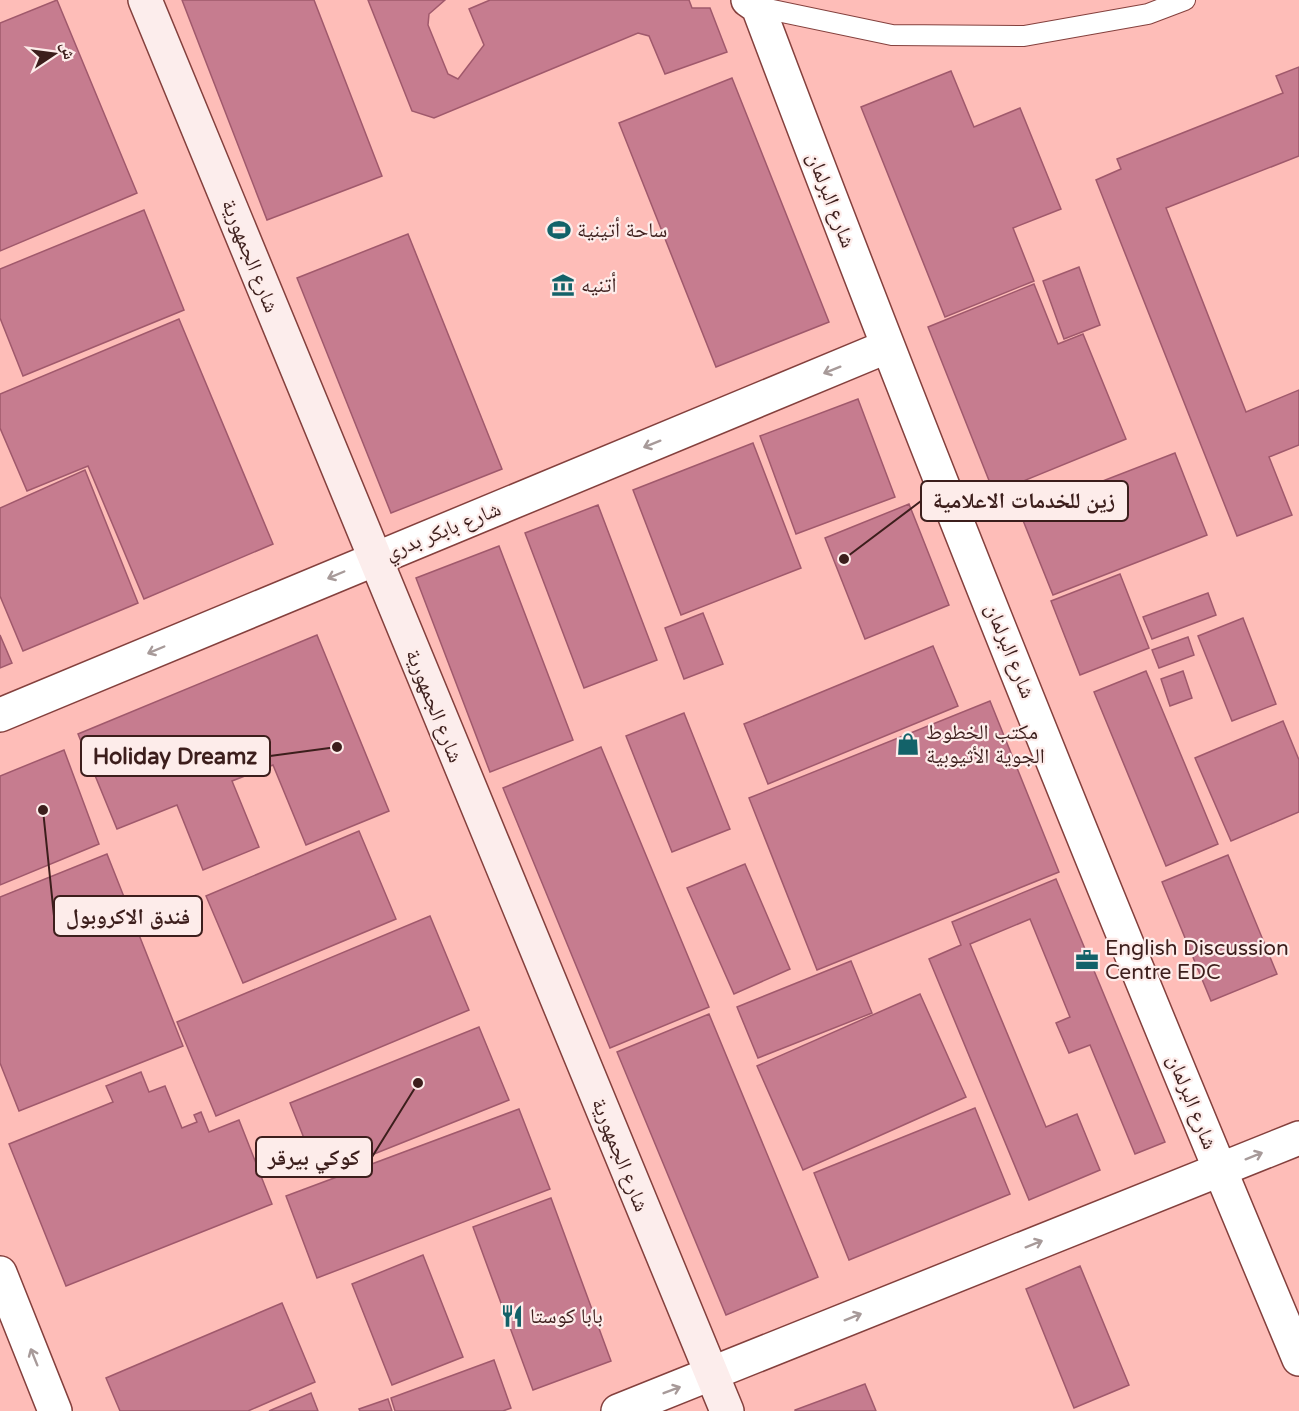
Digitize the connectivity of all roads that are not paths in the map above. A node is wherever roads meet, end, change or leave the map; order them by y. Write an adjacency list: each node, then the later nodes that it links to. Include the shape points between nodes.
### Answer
1 (145, 0): 5 (main road, شارع الجمهورية)
2 (1185, 0): 3 (lane, via 1148,14 1024,36 892,35)
3 (753, 3): 4 (street, شارع البرلمان)
4 (886, 348): 5 (street, شارع بابكر بدري, one-way to 5); 8 (street, شارع البرلمان)
5 (374, 559): 6 (street, شارع بابكر بدري, one-way to 6); 11 (main road, شارع الجمهورية)
6 (0, 715)
7 (1299, 1138): 8 (street, one-way to 7)
8 (1220, 1170): 10 (street, شارع البرلمان); 11 (street, one-way to 8)
9 (0, 1273): 12 (street, one-way to 9)
10 (1299, 1359)
11 (711, 1375): 13 (street, one-way to 11); 14 (main road, شارع الجمهورية)
12 (56, 1411)
13 (618, 1411)
14 (726, 1411)

